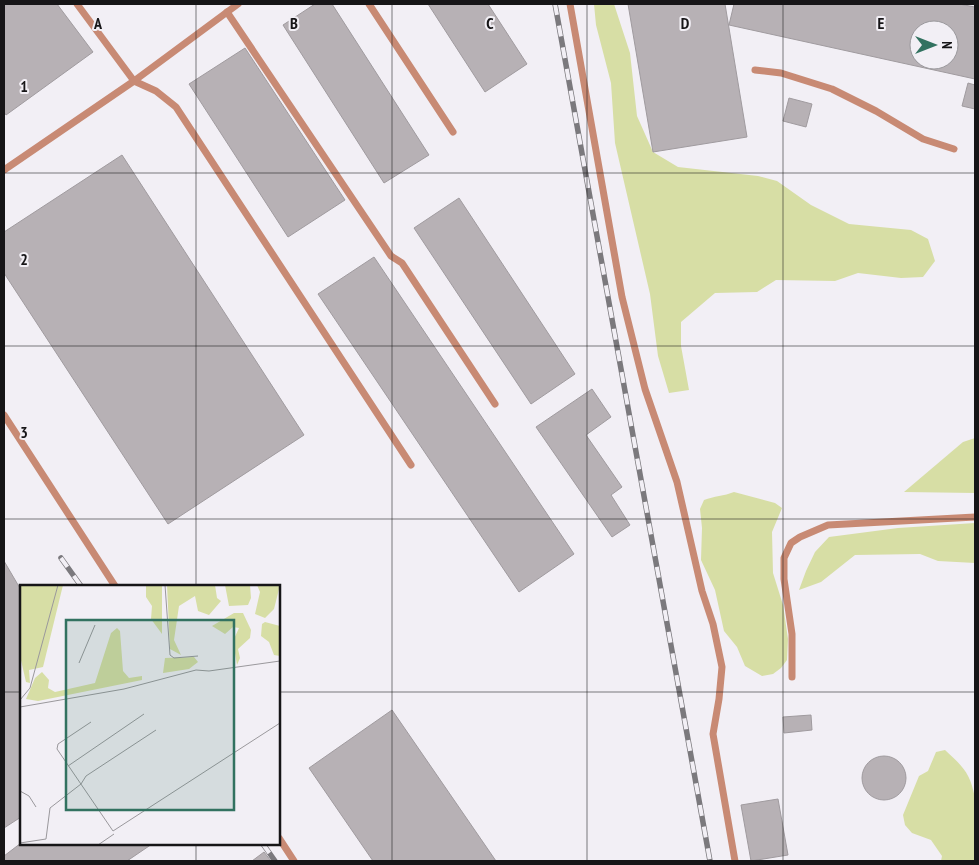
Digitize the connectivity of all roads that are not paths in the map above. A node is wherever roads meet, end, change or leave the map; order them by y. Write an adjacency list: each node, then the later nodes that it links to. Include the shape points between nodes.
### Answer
1 (77, 4): 7 (lane)
2 (238, 4): 5 (lane)
3 (369, 4): 8 (lane)
4 (570, 4): 19 (lane, via 622,298 645,389 677,482 722,667 713,734)
5 (227, 12): 7 (lane); 11 (lane, via 391,256 402,262)
6 (755, 70): 9 (lane, via 781,72 832,89 923,138)
7 (134, 81): 10 (lane); 13 (lane, via 156,91 176,107)
8 (453, 132)
9 (954, 149)
10 (4, 170)
11 (495, 404)
12 (4, 415): 15 (lane)
13 (411, 465)
14 (975, 517): 16 (lane, via 828,525 791,543 784,558 784,579 792,634)
15 (114, 585)
16 (792, 677)
17 (280, 840): 18 (lane)
18 (294, 861)
19 (735, 861)

